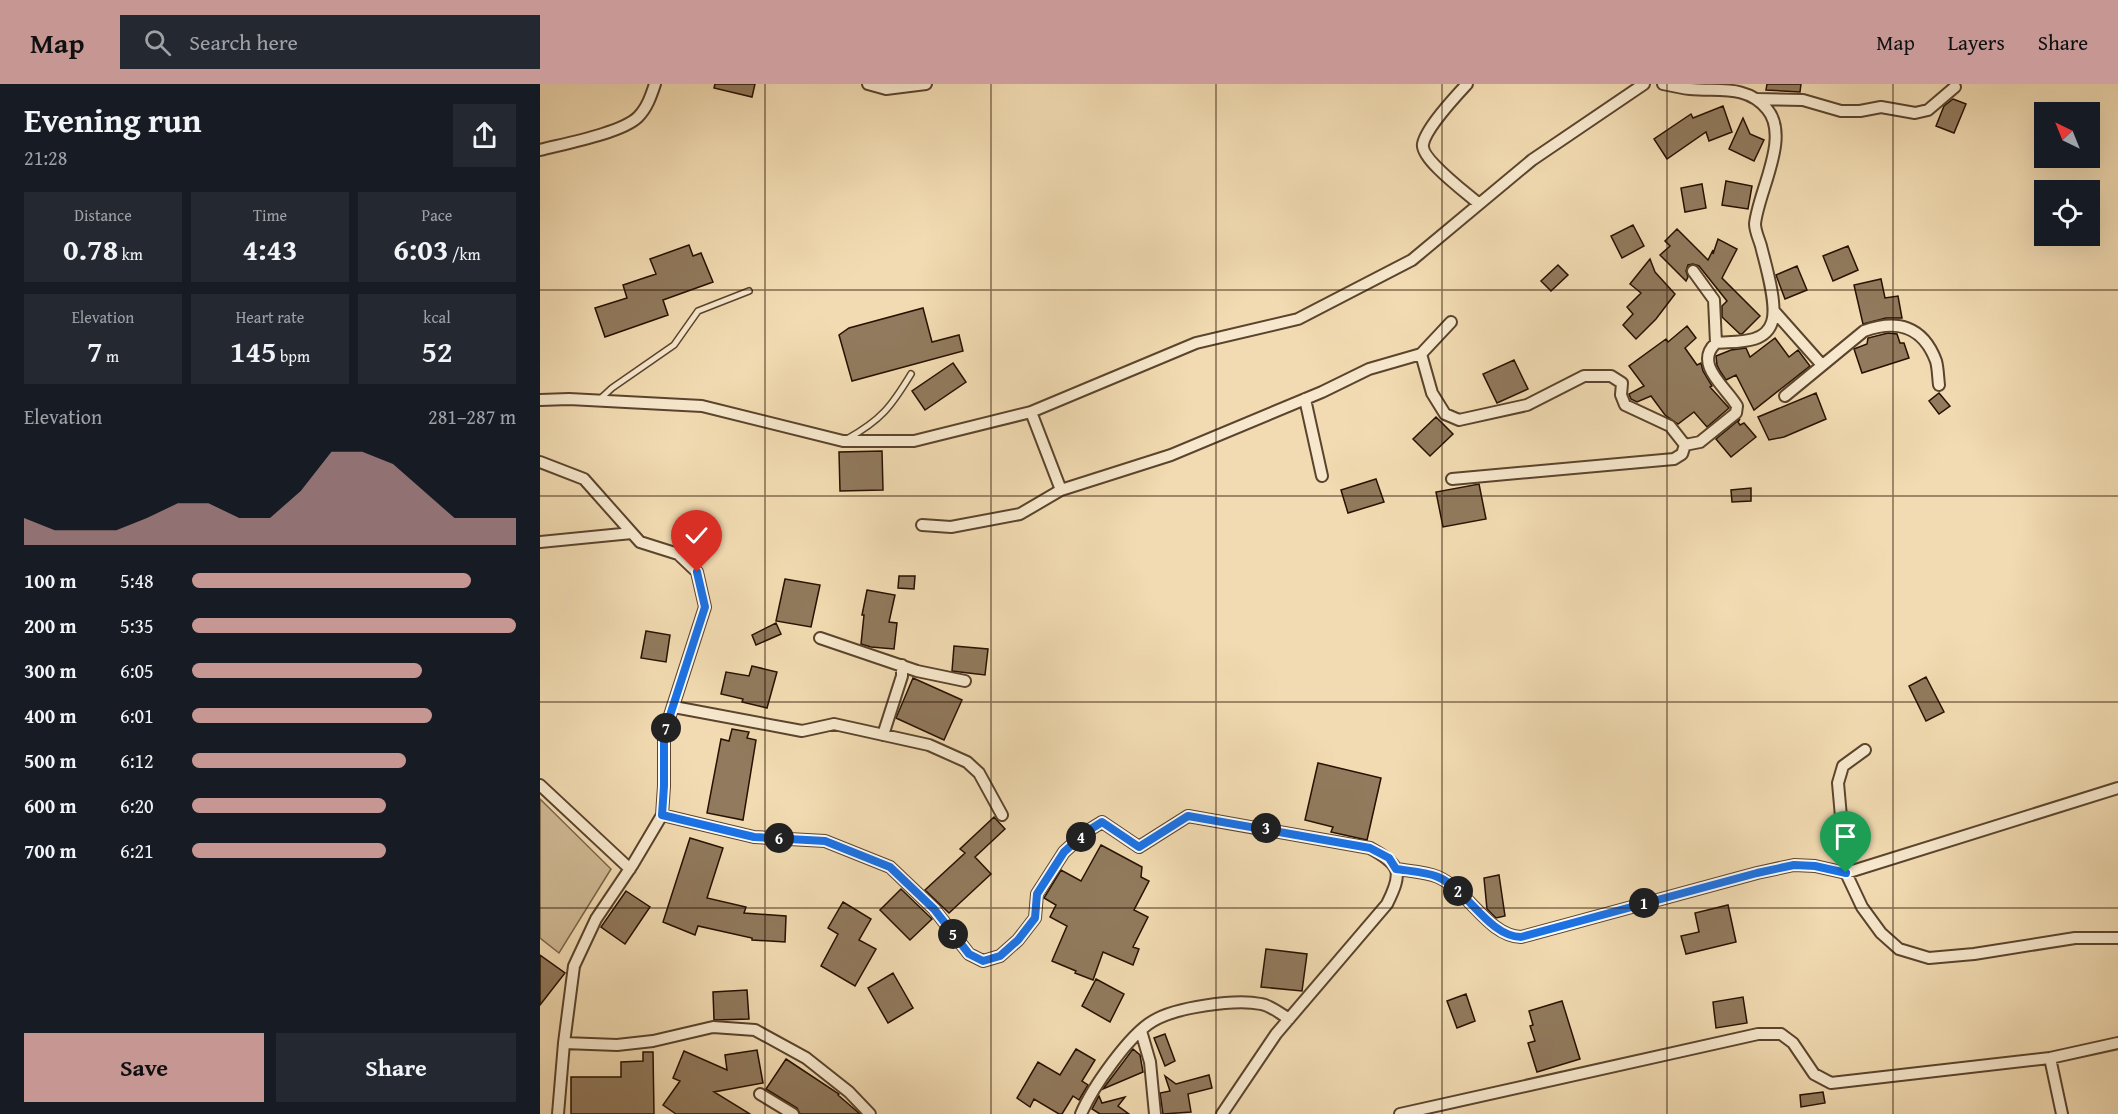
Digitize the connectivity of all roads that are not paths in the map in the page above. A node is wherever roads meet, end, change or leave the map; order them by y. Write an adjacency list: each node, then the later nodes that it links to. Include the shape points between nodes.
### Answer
1 (655, 84): 9 (street, via 646,108 624,127)
2 (868, 84): 3 (street, via 886,89)
3 (926, 84)
4 (1467, 84): 10 (street, via 1437,118 1423,144 1424,153 1434,165)
5 (1644, 84): 10 (street, via 1532,160)
6 (1663, 84): 8 (street, via 1737,91)
7 (1955, 87): 8 (street, via 1928,110 1915,113 1881,107 1841,111 1803,100)
8 (1757, 99): 13 (street, via 1775,126 1774,151 1755,226)
9 (540, 150)
10 (1479, 204): 24 (street, via 1412,260 1298,319 1196,343)
11 (1693, 271): 15 (street, via 1714,300)
12 (749, 291): 23 (lane, via 698,311 674,345)
13 (1774, 311): 15 (street, via 1772,324 1763,334 1747,342); 17 (street)
14 (1451, 322): 16 (street)
15 (1716, 343): 26 (street, via 1709,349 1707,360 1737,406 1736,412 1700,442)
16 (1421, 354): 21 (street, via 1369,369); 26 (street, via 1432,393 1445,414 1459,420 1527,405 1584,376 1611,376 1622,382 1625,405 1670,426)
17 (1822, 365): 19 (street, via 1864,331 1902,325 1923,339 1936,362); 20 (street)
18 (911, 374): 25 (lane, via 892,405 867,428)
19 (1939, 385)
20 (1785, 396)
21 (1305, 399): 28 (street); 30 (street, via 1171,455)
22 (540, 400): 23 (street)
23 (599, 400): 25 (street, via 702,406)
24 (1031, 412): 25 (street, via 914,441); 30 (street)
25 (843, 441)
26 (1685, 446): 29 (street, via 1674,459)
27 (540, 462): 32 (street, via 584,479)
28 (1322, 476)
29 (1452, 479)
30 (1061, 489): 31 (street, via 1020,514 951,527)
31 (922, 525)
32 (632, 533): 33 (street); 37 (street, via 640,542 678,554 697,572 705,607)
33 (540, 542)
34 (820, 638): 35 (street)
35 (902, 665): 36 (street); 38 (street)
36 (965, 681)
37 (674, 707): 38 (street, via 802,731 834,724); 42 (street, via 664,734)
38 (883, 735): 43 (street, via 930,745 967,762 979,773)
39 (1865, 750): 46 (street, via 1843,766 1838,783)
40 (540, 785): 44 (street)
41 (2118, 788): 46 (street)
42 (662, 815): 44 (street); 45 (street, via 754,837 825,841 890,867 934,909 969,954 983,961 1000,956 1018,940 1035,918 1037,894 1064,852 1102,822 1139,847 1188,816 1217,819 1370,848 1389,858)
43 (1002, 815)
44 (630, 869): 50 (street, via 596,919 574,966)
45 (1396, 869): 46 (street, via 1438,877 1510,937 1794,865); 48 (street, via 1398,882 1387,903)
46 (1846, 873): 47 (street, via 1862,908 1881,933 1899,949 1929,958 2075,938)
47 (2118, 938)
48 (1288, 1019): 49 (street, via 1262,1004 1219,1004 1179,1011 1153,1021); 59 (street)
49 (1141, 1031): 57 (street, via 1111,1064); 58 (street, via 1150,1062)
50 (564, 1043): 54 (street); 56 (street, via 618,1045 713,1027 755,1030 806,1058)
51 (2118, 1043): 52 (street)
52 (2050, 1058): 60 (street, via 1831,1083 1814,1074 1793,1043 1781,1034 1758,1034); 61 (street)
53 (760, 1094): 55 (street)
54 (558, 1114)
55 (793, 1114)
56 (870, 1114)
57 (1081, 1114)
58 (1155, 1114)
59 (1222, 1114)
60 (1400, 1114)
61 (2062, 1114)

